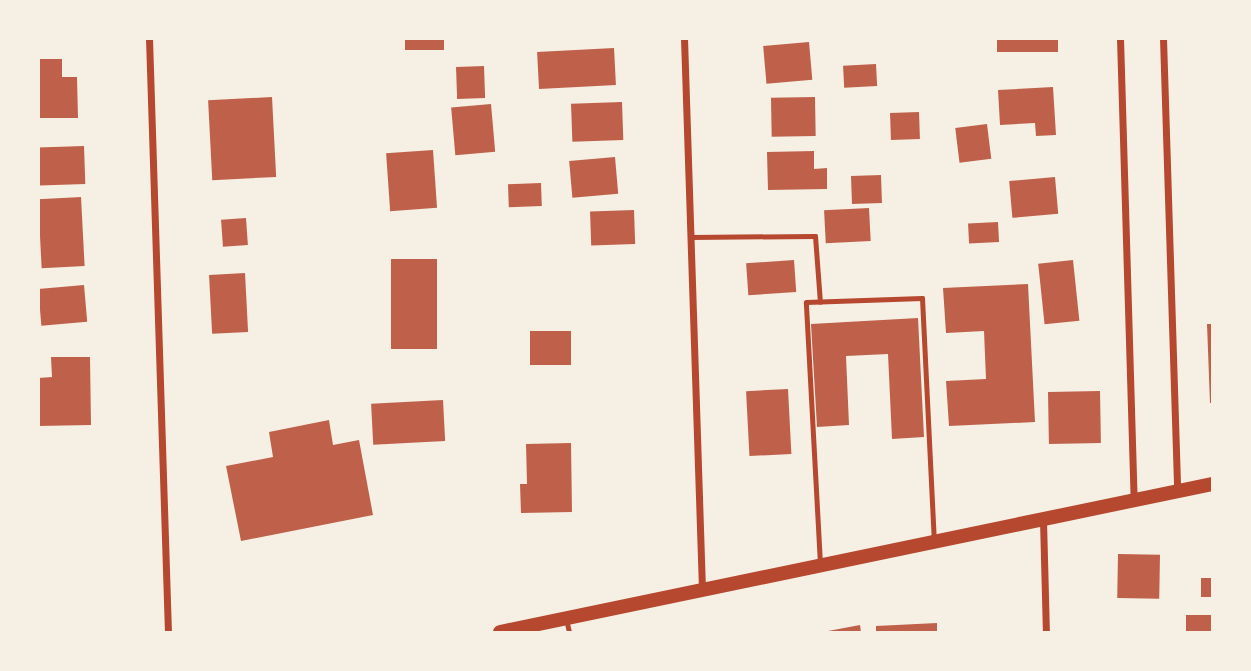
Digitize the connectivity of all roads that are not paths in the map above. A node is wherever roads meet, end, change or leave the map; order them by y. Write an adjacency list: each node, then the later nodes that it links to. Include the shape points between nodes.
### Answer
1 (149, 38): 15 (street)
2 (684, 38): 5 (street)
3 (1120, 38): 9 (street)
4 (1163, 38): 8 (street)
5 (691, 237): 6 (lane, via 815,236); 13 (street)
6 (820, 302): 11 (lane, via 922,298); 12 (lane, via 806,302)
7 (1213, 484): 8 (main road)
8 (1177, 491): 9 (main road)
9 (1134, 500): 10 (main road)
10 (1043, 519): 11 (main road); 17 (street)
11 (934, 542): 12 (main road)
12 (820, 564): 13 (main road)
13 (702, 590): 14 (main road)
14 (568, 626): 16 (main road)
15 (168, 632)
16 (500, 632)
17 (1046, 632)

